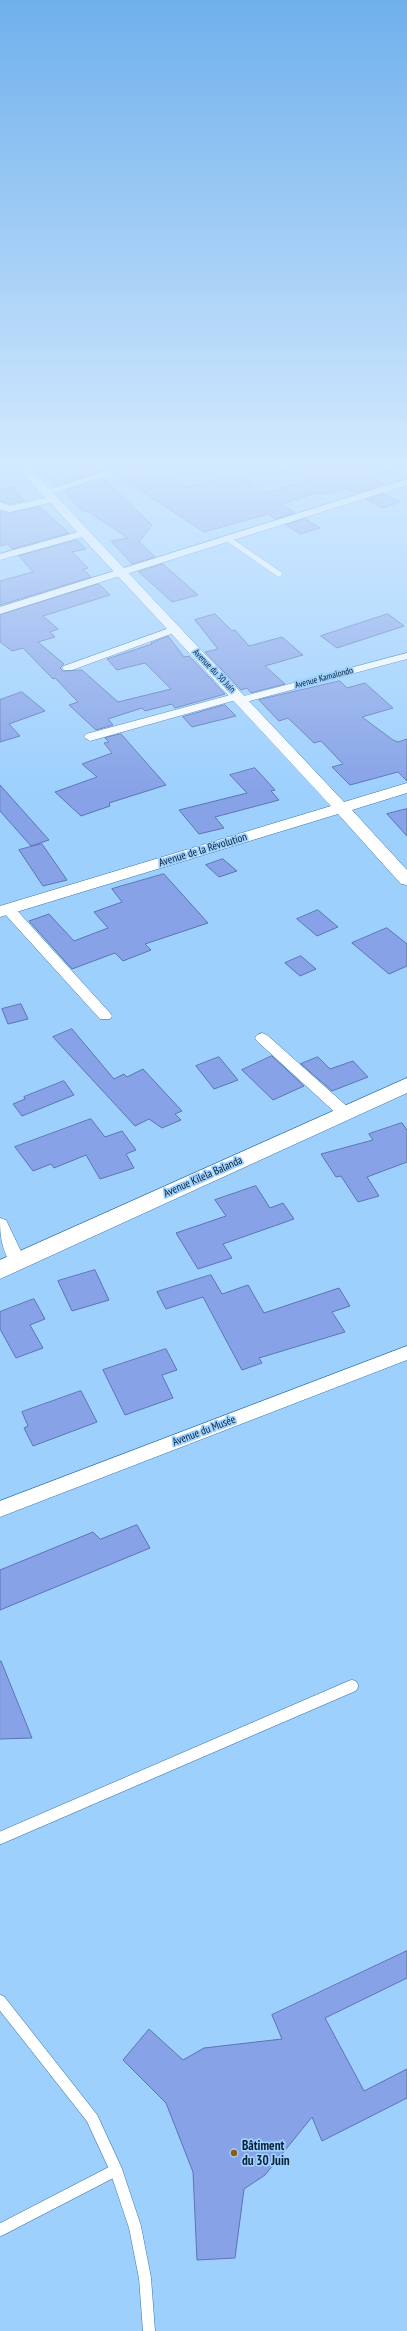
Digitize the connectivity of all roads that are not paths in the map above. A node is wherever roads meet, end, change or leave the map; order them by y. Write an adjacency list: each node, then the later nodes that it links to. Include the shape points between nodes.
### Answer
1 (121, 573): 2 (street); 3 (street, Avenue du 30 Juin)
2 (0, 612)
3 (175, 629): 5 (street); 6 (street, Avenue du 30 Juin)
4 (407, 656): 6 (street, Avenue Kamalondo)
5 (68, 668)
6 (240, 698): 7 (street, Avenue Kamalondo); 9 (street, Avenue du 30 Juin)
7 (90, 737)
8 (407, 788): 9 (street, Avenue de la Révolution)
9 (339, 808): 10 (street, Avenue du 30 Juin); 11 (street, Avenue de la Révolution)
10 (407, 880)
11 (4, 910): 12 (street)
12 (105, 1016)
13 (262, 1038): 15 (street)
14 (407, 1085): 15 (main road, Avenue Kilela Balanda)
15 (345, 1113): 17 (main road, Avenue Kilela Balanda)
16 (0, 1224): 17 (street)
17 (9, 1266)
18 (407, 1353): 19 (street, Avenue du Musée)
19 (0, 1509)
20 (352, 1686): 21 (lane)
21 (0, 1838)
22 (0, 2001): 23 (lane, via 92,2118)
23 (116, 2170): 24 (lane); 25 (lane, via 135,2227 145,2278)
24 (0, 2230)
25 (149, 2331)

